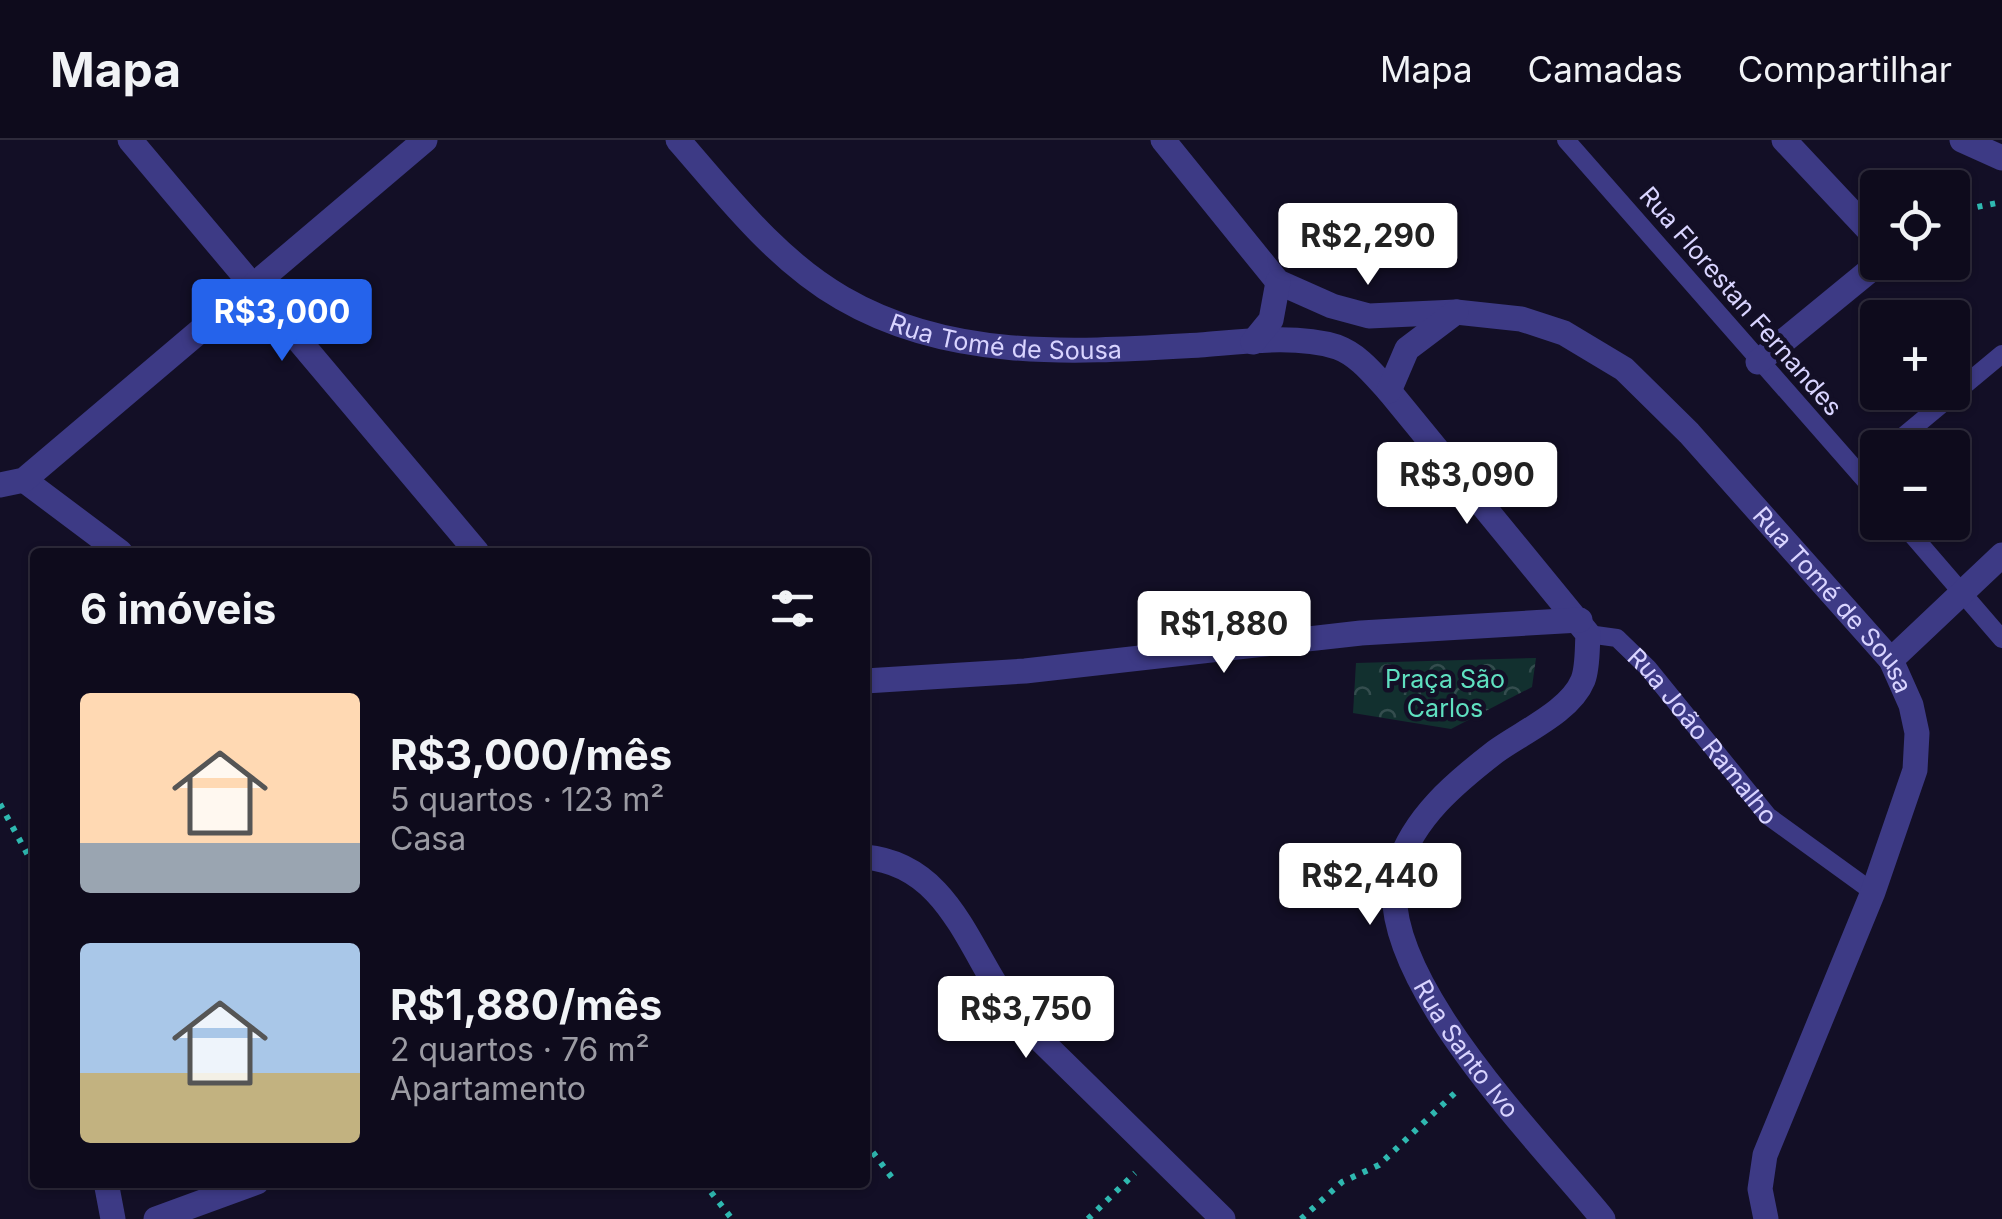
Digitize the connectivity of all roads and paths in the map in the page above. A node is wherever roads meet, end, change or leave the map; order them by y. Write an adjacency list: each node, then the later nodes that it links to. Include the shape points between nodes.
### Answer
1 (130, 140): 14 (street)
2 (425, 140): 14 (street)
3 (678, 140): 16 (street, Rua Tomé de Sousa, via 760,234 841,298 912,328 1056,353)
4 (1163, 140): 13 (street)
5 (1566, 140): 18 (lane, Rua Florestan Fernandes)
6 (1784, 140): 11 (street)
7 (1962, 140): 8 (street)
8 (2002, 158)
9 (2002, 202): 10 (path)
10 (1970, 208)
11 (1860, 221)
12 (1860, 278): 18 (street)
13 (1278, 282): 15 (street, Rua Tomé de Sousa, via 1352,314); 16 (street, via 1271,320)
14 (254, 288): 22 (street); 25 (street)
15 (1456, 312): 19 (street, via 1406,349); 30 (street, Rua Tomé de Sousa, via 1521,319 1564,333 1624,369)
16 (1254, 342): 19 (street, Rua Tomé de Sousa, via 1333,346)
17 (2002, 354): 20 (lane)
18 (1758, 362): 21 (lane, Rua Florestan Fernandes)
19 (1389, 390): 28 (street, Rua João Ramalho)
20 (1911, 430)
21 (1859, 473)
22 (12, 482): 24 (street)
23 (1916, 540): 27 (lane)
24 (114, 548)
25 (474, 548)
26 (2002, 556): 27 (street)
27 (1960, 594): 29 (lane); 30 (street)
28 (1584, 627): 31 (street, via 1361,633 1025,672); 35 (lane, Rua João Ramalho, via 1617,638 1648,668 1768,816); 36 (street, Rua Santo Ivo, via 1583,679 1569,699 1432,807 1398,869 1394,905 1404,950 1421,986)
29 (2002, 639)
30 (1891, 660): 35 (street, Rua Tomé de Sousa, via 1917,733 1914,770)
31 (870, 681)
32 (0, 804): 34 (path)
33 (870, 857): 38 (street, via 913,871 940,894 1019,1019)
34 (30, 859)
35 (1873, 892): 50 (street, Rua Tomé de Sousa, via 1765,1155 1760,1189)
36 (1480, 1069): 48 (path, via 1379,1164 1342,1182); 49 (street, Rua Santo Ivo)
37 (870, 1149): 39 (path)
38 (1157, 1151): 46 (path); 47 (street)
39 (896, 1183)
40 (107, 1188): 43 (street)
41 (241, 1188): 44 (street)
42 (708, 1188): 45 (path)
43 (113, 1219)
44 (156, 1219)
45 (732, 1219)
46 (1088, 1219)
47 (1223, 1219)
48 (1301, 1219)
49 (1603, 1219)
50 (1766, 1219)

